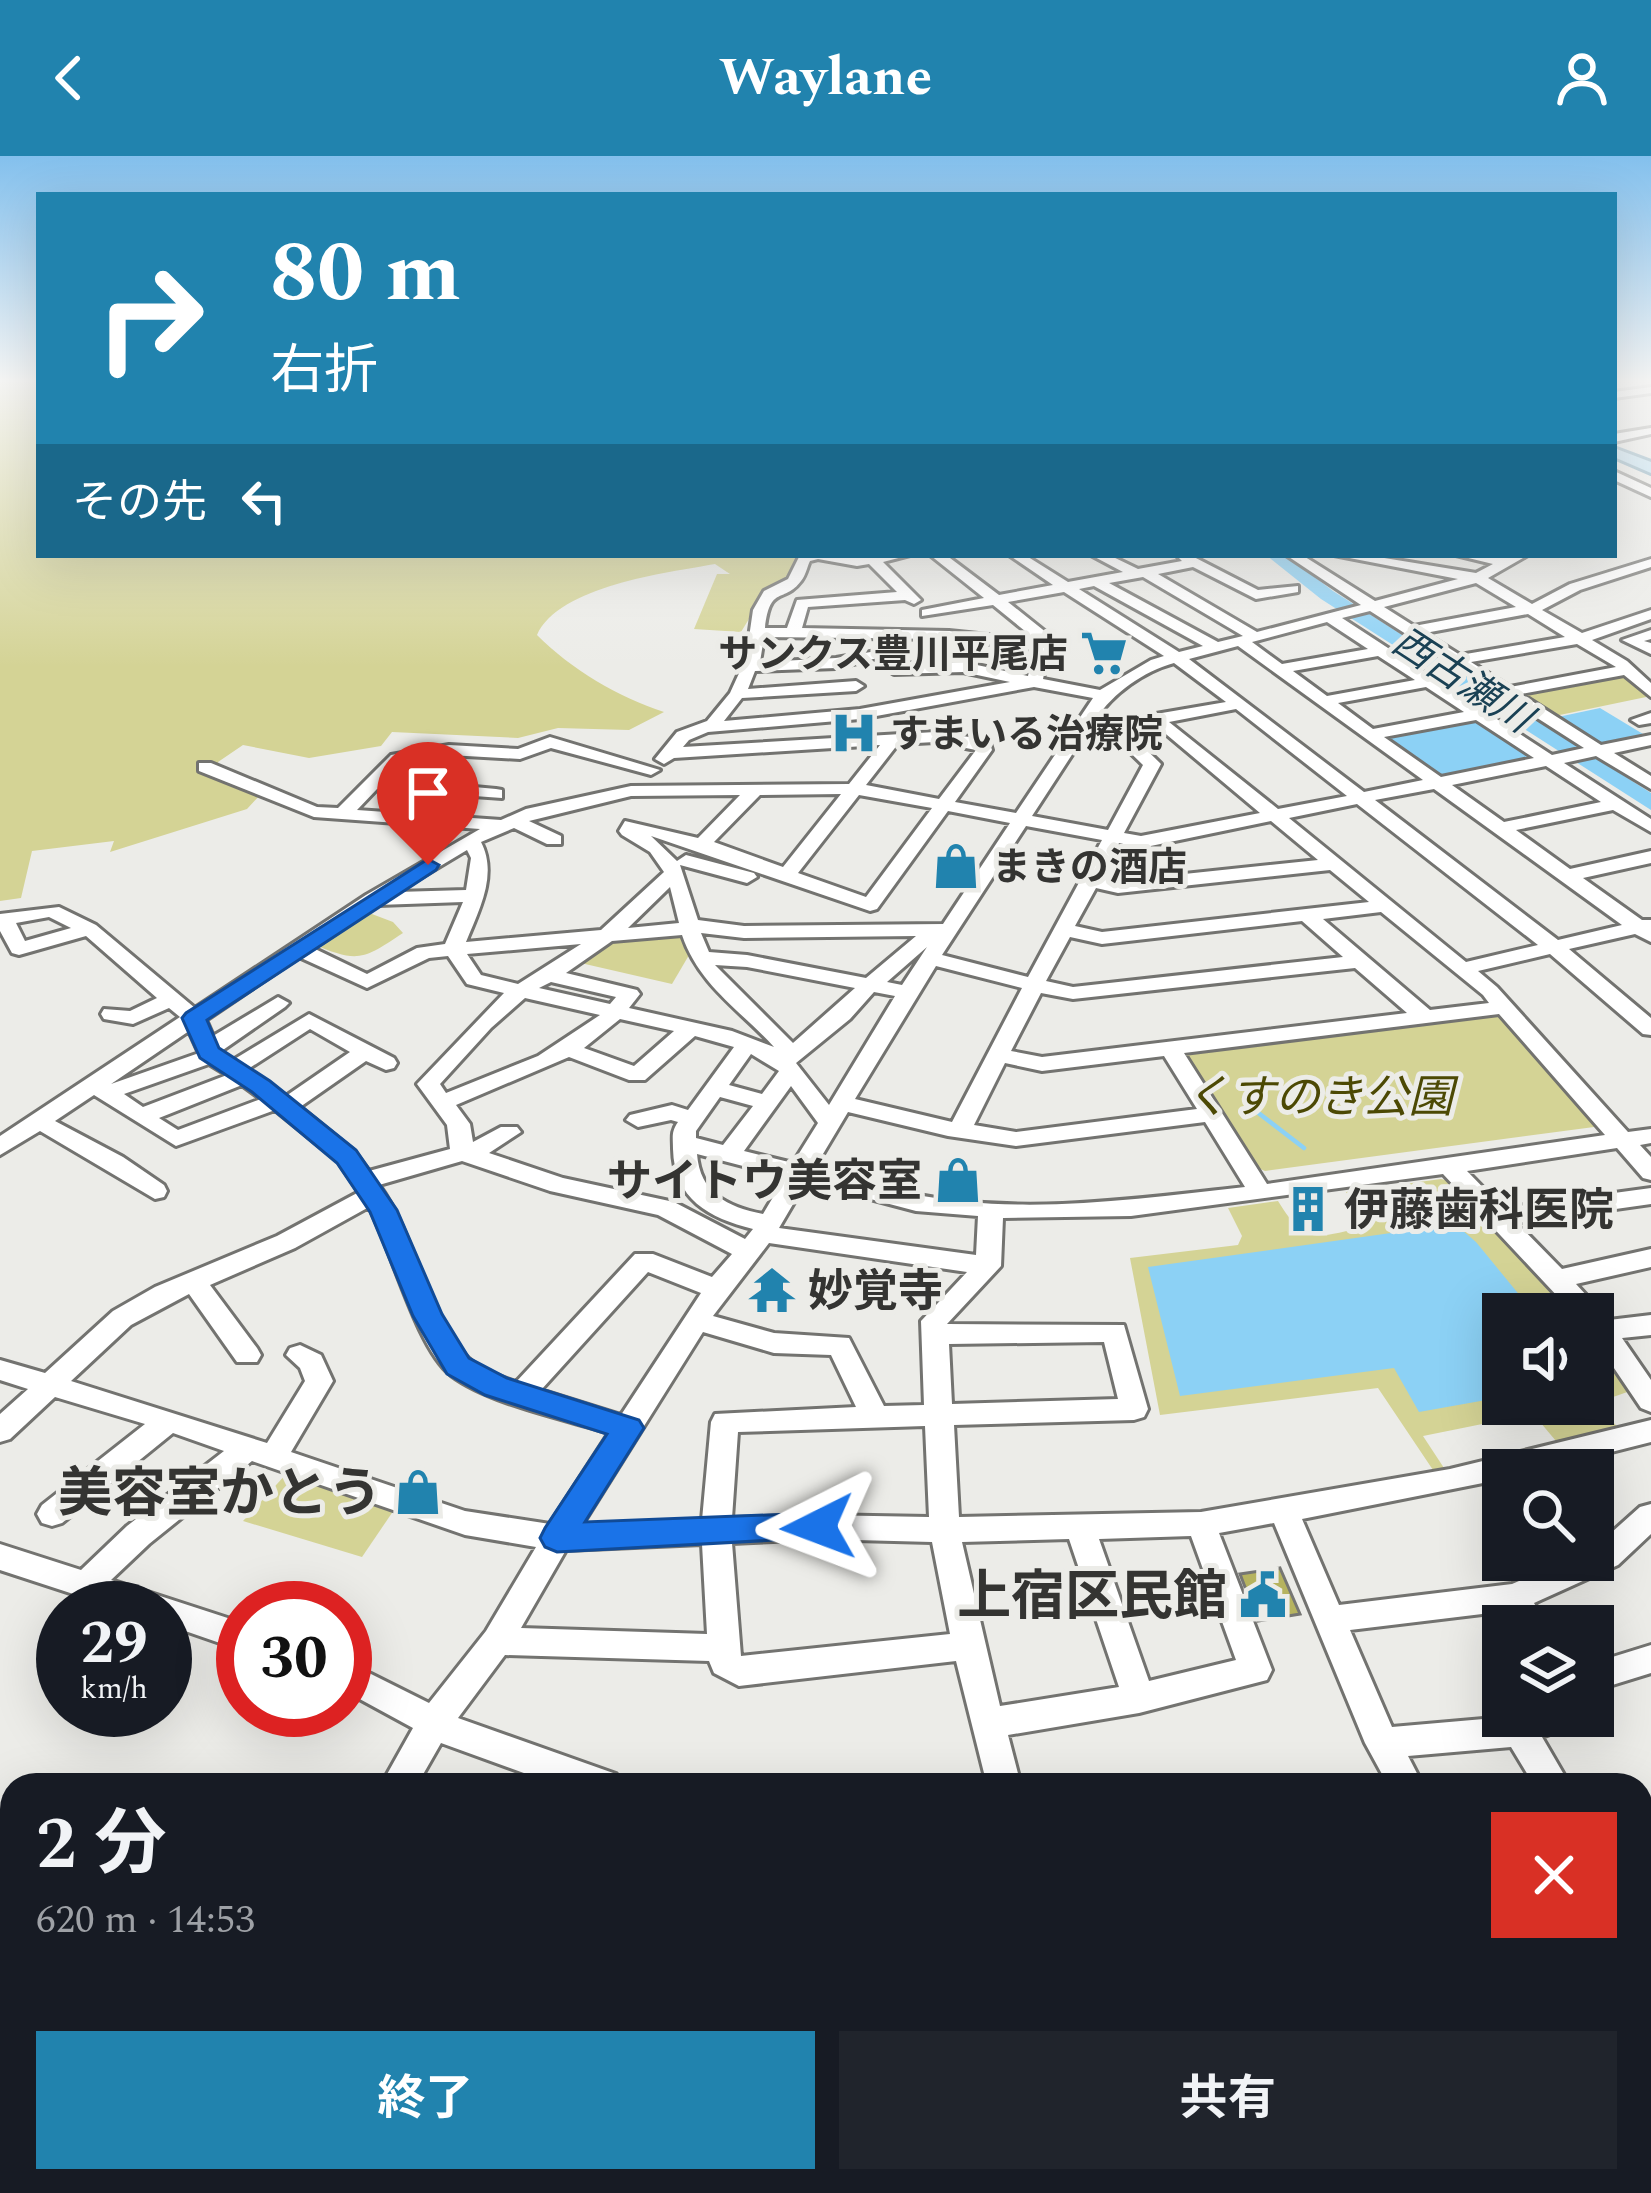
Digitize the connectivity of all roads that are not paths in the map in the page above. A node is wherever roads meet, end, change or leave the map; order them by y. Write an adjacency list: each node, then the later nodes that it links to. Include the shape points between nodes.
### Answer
1 (1618, 477): 2 (street)
2 (1651, 493)
3 (804, 558): 32 (street, via 794,581 769,594)
4 (830, 558): 14 (street)
5 (879, 558): 14 (street)
6 (889, 558): 23 (street)
7 (941, 558): 25 (street)
8 (1020, 558): 21 (street)
9 (1105, 558): 16 (street)
10 (1301, 558): 19 (street)
11 (1389, 558): 18 (street); 19 (street, via 1389,572)
12 (1187, 559): 16 (street); 22 (street, via 1256,595)
13 (1515, 559): 18 (street)
14 (845, 562): 17 (street)
15 (1651, 564): 27 (street)
16 (1138, 572): 20 (street); 37 (street)
17 (857, 577)
18 (1478, 578): 26 (street); 27 (street)
19 (1357, 580): 26 (street)
20 (1095, 581): 21 (street); 40 (street)
21 (1063, 589): 25 (street); 44 (street)
22 (1293, 589)
23 (909, 595): 24 (street); 28 (street)
24 (837, 598): 33 (street, via 802,603); 34 (street)
25 (998, 600): 28 (street); 39 (street, via 1039,630)
26 (1372, 607): 30 (street); 31 (street)
27 (1535, 608): 31 (street); 38 (street)
28 (927, 613): 36 (street)
29 (1650, 615): 38 (street)
30 (1337, 616): 37 (street); 42 (street)
31 (1410, 631): 46 (street)
32 (755, 632): 33 (street); 48 (street)
33 (793, 632): 34 (street)
34 (857, 633): 36 (street); 43 (street)
35 (1651, 634): 41 (street, via 1630,640)
36 (949, 635): 39 (street)
37 (1246, 638): 40 (street); 50 (street)
38 (1583, 638): 46 (street); 51 (street)
39 (1045, 646): 54 (street)
40 (1214, 646): 44 (street)
41 (1651, 649)
42 (1385, 650): 50 (street); 53 (street)
43 (882, 655): 47 (street); 49 (street)
44 (1176, 657): 59 (street); 62 (street)
45 (1651, 659): 52 (street, via 1640,662)
46 (1457, 660): 56 (street)
47 (835, 663): 48 (street); 55 (street)
48 (750, 667): 58 (street)
49 (894, 669): 54 (street, via 963,667); 61 (street)
50 (1280, 669): 60 (street)
51 (1624, 670): 56 (street); 57 (street)
52 (1651, 678)
53 (1432, 681): 60 (street); 64 (street)
54 (1034, 682): 59 (street); 61 (street)
55 (856, 686): 58 (street); 63 (street)
56 (1506, 692): 73 (street)
57 (1651, 692)
58 (737, 694): 67 (street)
59 (1103, 694): 66 (street)
60 (1325, 701): 68 (street)
61 (922, 703): 63 (street)
62 (1239, 704): 76 (street, via 1156,719); 89 (street)
63 (872, 712): 65 (street)
64 (1481, 714): 68 (street); 77 (street)
65 (823, 717): 67 (street); 71 (street)
66 (1083, 721): 78 (street, via 1113,727); 94 (street)
67 (709, 727): 74 (street, via 683,736)
68 (1371, 734): 81 (street)
69 (893, 740): 71 (street); 85 (street); 91 (street, via 983,744)
70 (1646, 744): 73 (street)
71 (831, 745): 74 (street)
72 (464, 749): 75 (street); 82 (street, via 398,759); 84 (street)
73 (1593, 750): 77 (street); 83 (street)
74 (670, 753): 80 (street)
75 (520, 754): 80 (street, via 550,742); 88 (street)
76 (1198, 755): 78 (street); 93 (street)
77 (1556, 757): 81 (street); 90 (street)
78 (1152, 764): 99 (street)
79 (205, 767): 92 (street, via 302,809)
80 (651, 770): 87 (street)
81 (1435, 781): 89 (street); 98 (street)
82 (369, 783): 84 (street); 92 (street)
83 (1651, 784)
84 (435, 788): 88 (street)
85 (857, 789): 86 (street); 91 (street); 105 (street)
86 (755, 790): 87 (street); 101 (street)
87 (631, 791): 95 (street, via 638,798); 96 (street)
88 (496, 794): 96 (street)
89 (1359, 796): 93 (street); 125 (street)
90 (1617, 804): 97 (street); 98 (street)
91 (944, 805): 94 (street); 113 (street)
92 (342, 814): 96 (street)
93 (1272, 815): 99 (street, via 1141,842); 103 (street)
94 (1020, 818): 99 (street); 122 (street)
95 (631, 825): 101 (street); 104 (street, via 628,832)
96 (492, 827): 100 (street); 109 (street); 111 (street)
97 (1651, 827)
98 (1501, 828): 106 (street)
99 (1114, 837): 108 (street)
100 (554, 840)
101 (703, 844): 104 (street); 105 (street)
102 (1651, 857): 106 (street)
103 (1333, 864): 108 (street, via 1118,887); 114 (street)
104 (678, 868): 107 (street); 110 (street); 123 (street)
105 (787, 874): 113 (street)
106 (1567, 876): 121 (street)
107 (747, 878)
108 (1091, 881): 120 (street)
109 (475, 896): 111 (street); 126 (street)
110 (680, 898): 112 (street); 118 (street)
111 (373, 899): 127 (street)
112 (705, 903)
113 (870, 905): 122 (street)
114 (1385, 906): 116 (street); 131 (street)
115 (795, 908): 124 (street)
116 (1305, 914): 120 (street, via 1102,938); 130 (street)
117 (2, 920): 119 (street, via 52,910); 119 (street, via 20,949)
118 (689, 926): 123 (street); 124 (street); 128 (street)
119 (89, 929): 137 (street)
120 (1065, 929): 134 (street)
121 (1647, 929): 125 (street)
122 (943, 930): 124 (street); 129 (street); 133 (street)
123 (614, 931): 126 (street); 132 (street)
124 (779, 932)
125 (1554, 947): 131 (street); 144 (street)
126 (453, 948): 127 (street, via 424,952 367,982); 136 (street, via 474,980)
127 (298, 949): 143 (street)
128 (700, 958): 133 (street); 153 (street, via 722,991 781,1040)
129 (930, 958): 134 (street); 135 (street)
130 (1360, 961): 134 (street, via 1073,993); 142 (street)
131 (1461, 969): 139 (street)
132 (549, 975): 136 (street); 141 (street, via 630,994)
133 (870, 985): 135 (street); 153 (street)
134 (1034, 985): 150 (street)
135 (908, 992): 159 (street)
136 (519, 993): 141 (street); 156 (street, via 428,1084)
137 (171, 999): 140 (street, via 133,1018); 143 (street)
138 (278, 1003): 151 (street)
139 (1504, 1007): 142 (street); 168 (street)
140 (112, 1014)
141 (612, 1015): 145 (street); 147 (street)
142 (1424, 1016): 148 (street)
143 (194, 1018): 151 (street); 155 (street)
144 (1651, 1029)
145 (689, 1030): 146 (street); 147 (street, via 638,1075)
146 (746, 1046): 153 (street); 154 (street)
147 (565, 1048): 156 (street, via 530,1071)
148 (1171, 1048): 150 (street, via 1042,1064); 160 (street)
149 (365, 1051): 151 (street, via 309,1020); 152 (street); 158 (street)
150 (999, 1055): 163 (street)
151 (224, 1062): 155 (street); 158 (street); 161 (street)
152 (386, 1063)
153 (788, 1063): 157 (street); 159 (street)
154 (713, 1088): 157 (street); 165 (street)
155 (99, 1089): 161 (street); 164 (street)
156 (445, 1101): 169 (street)
157 (766, 1102): 170 (street)
158 (282, 1104): 161 (street, via 176,1139); 174 (street, via 346,1156)
159 (836, 1113): 163 (street); 173 (street)
160 (1212, 1114): 163 (street, via 1016,1139); 176 (street)
161 (142, 1116)
162 (638, 1120): 165 (street, via 671,1112)
163 (960, 1130)
164 (14, 1131): 175 (street, via 115,1162)
165 (688, 1131): 170 (street); 180 (street, via 686,1175 696,1191)
166 (509, 1132): 169 (street)
167 (1651, 1136): 168 (street)
168 (1623, 1140): 171 (street); 172 (street)
169 (466, 1154): 174 (street); 180 (street)
170 (729, 1154): 173 (street)
171 (1448, 1165): 176 (street); 179 (street)
172 (1651, 1172)
173 (801, 1174): 178 (street); 180 (street)
174 (368, 1188): 184 (street, via 286,1243); 196 (street, via 458,1366)
175 (155, 1191)
176 (1261, 1192): 178 (street, via 1113,1210)
177 (1651, 1196): 179 (street)
178 (991, 1212): 182 (street)
179 (1497, 1217): 183 (street)
180 (760, 1237): 182 (street); 185 (street)
181 (1651, 1258): 183 (street)
182 (988, 1266): 190 (street, via 934,1321)
183 (1557, 1279): 186 (street)
184 (194, 1281): 193 (street); 195 (street, via 122,1318)
185 (717, 1289): 187 (street); 196 (street, via 644,1260)
186 (1570, 1293)
187 (697, 1321): 199 (street, via 775,1343 840,1345); 201 (street)
188 (1614, 1322): 189 (street)
189 (1651, 1325)
190 (934, 1334): 198 (street); 198 (street, via 1115,1332 1134,1409)
191 (1614, 1347): 197 (street)
192 (300, 1354): 204 (street, via 319,1381)
193 (247, 1355)
194 (0, 1370): 195 (street)
195 (46, 1385): 200 (street); 202 (street)
196 (521, 1394): 201 (street)
197 (1651, 1401)
198 (936, 1418): 199 (street); 210 (street)
199 (876, 1419): 211 (street, via 725,1422)
200 (169, 1421): 204 (street); 206 (street)
201 (628, 1428): 212 (street)
202 (0, 1431)
203 (1651, 1431): 205 (street)
204 (259, 1454): 212 (street, via 465,1523); 215 (street, via 137,1535)
205 (1284, 1512): 208 (street); 218 (street)
206 (52, 1514)
207 (1651, 1516): 216 (street, via 1607,1556)
208 (1202, 1524): 209 (street); 225 (street, via 1256,1670)
209 (1080, 1528): 210 (street); 225 (street)
210 (945, 1530): 211 (street); 220 (street)
211 (716, 1532): 212 (street); 221 (street)
212 (557, 1538): 219 (street)
213 (0, 1557): 214 (street)
214 (80, 1581)
215 (89, 1581)
216 (1515, 1597): 217 (street); 218 (street)
217 (1519, 1605)
218 (1332, 1619): 230 (street)
219 (496, 1641): 221 (street); 226 (street)
220 (968, 1646): 221 (street, via 739,1672 725,1664); 227 (street)
221 (725, 1648)
222 (1651, 1659): 223 (street)
223 (1614, 1670)
224 (372, 1689): 226 (street)
225 (1139, 1698): 227 (street)
226 (435, 1722): 231 (street); 232 (street)
227 (987, 1723): 233 (street)
228 (1482, 1734): 230 (street)
229 (1524, 1737): 235 (street)
230 (1382, 1742): 234 (street)
231 (405, 1773)
232 (568, 1773)
233 (1001, 1773)
234 (1399, 1773)
235 (1546, 1773)

